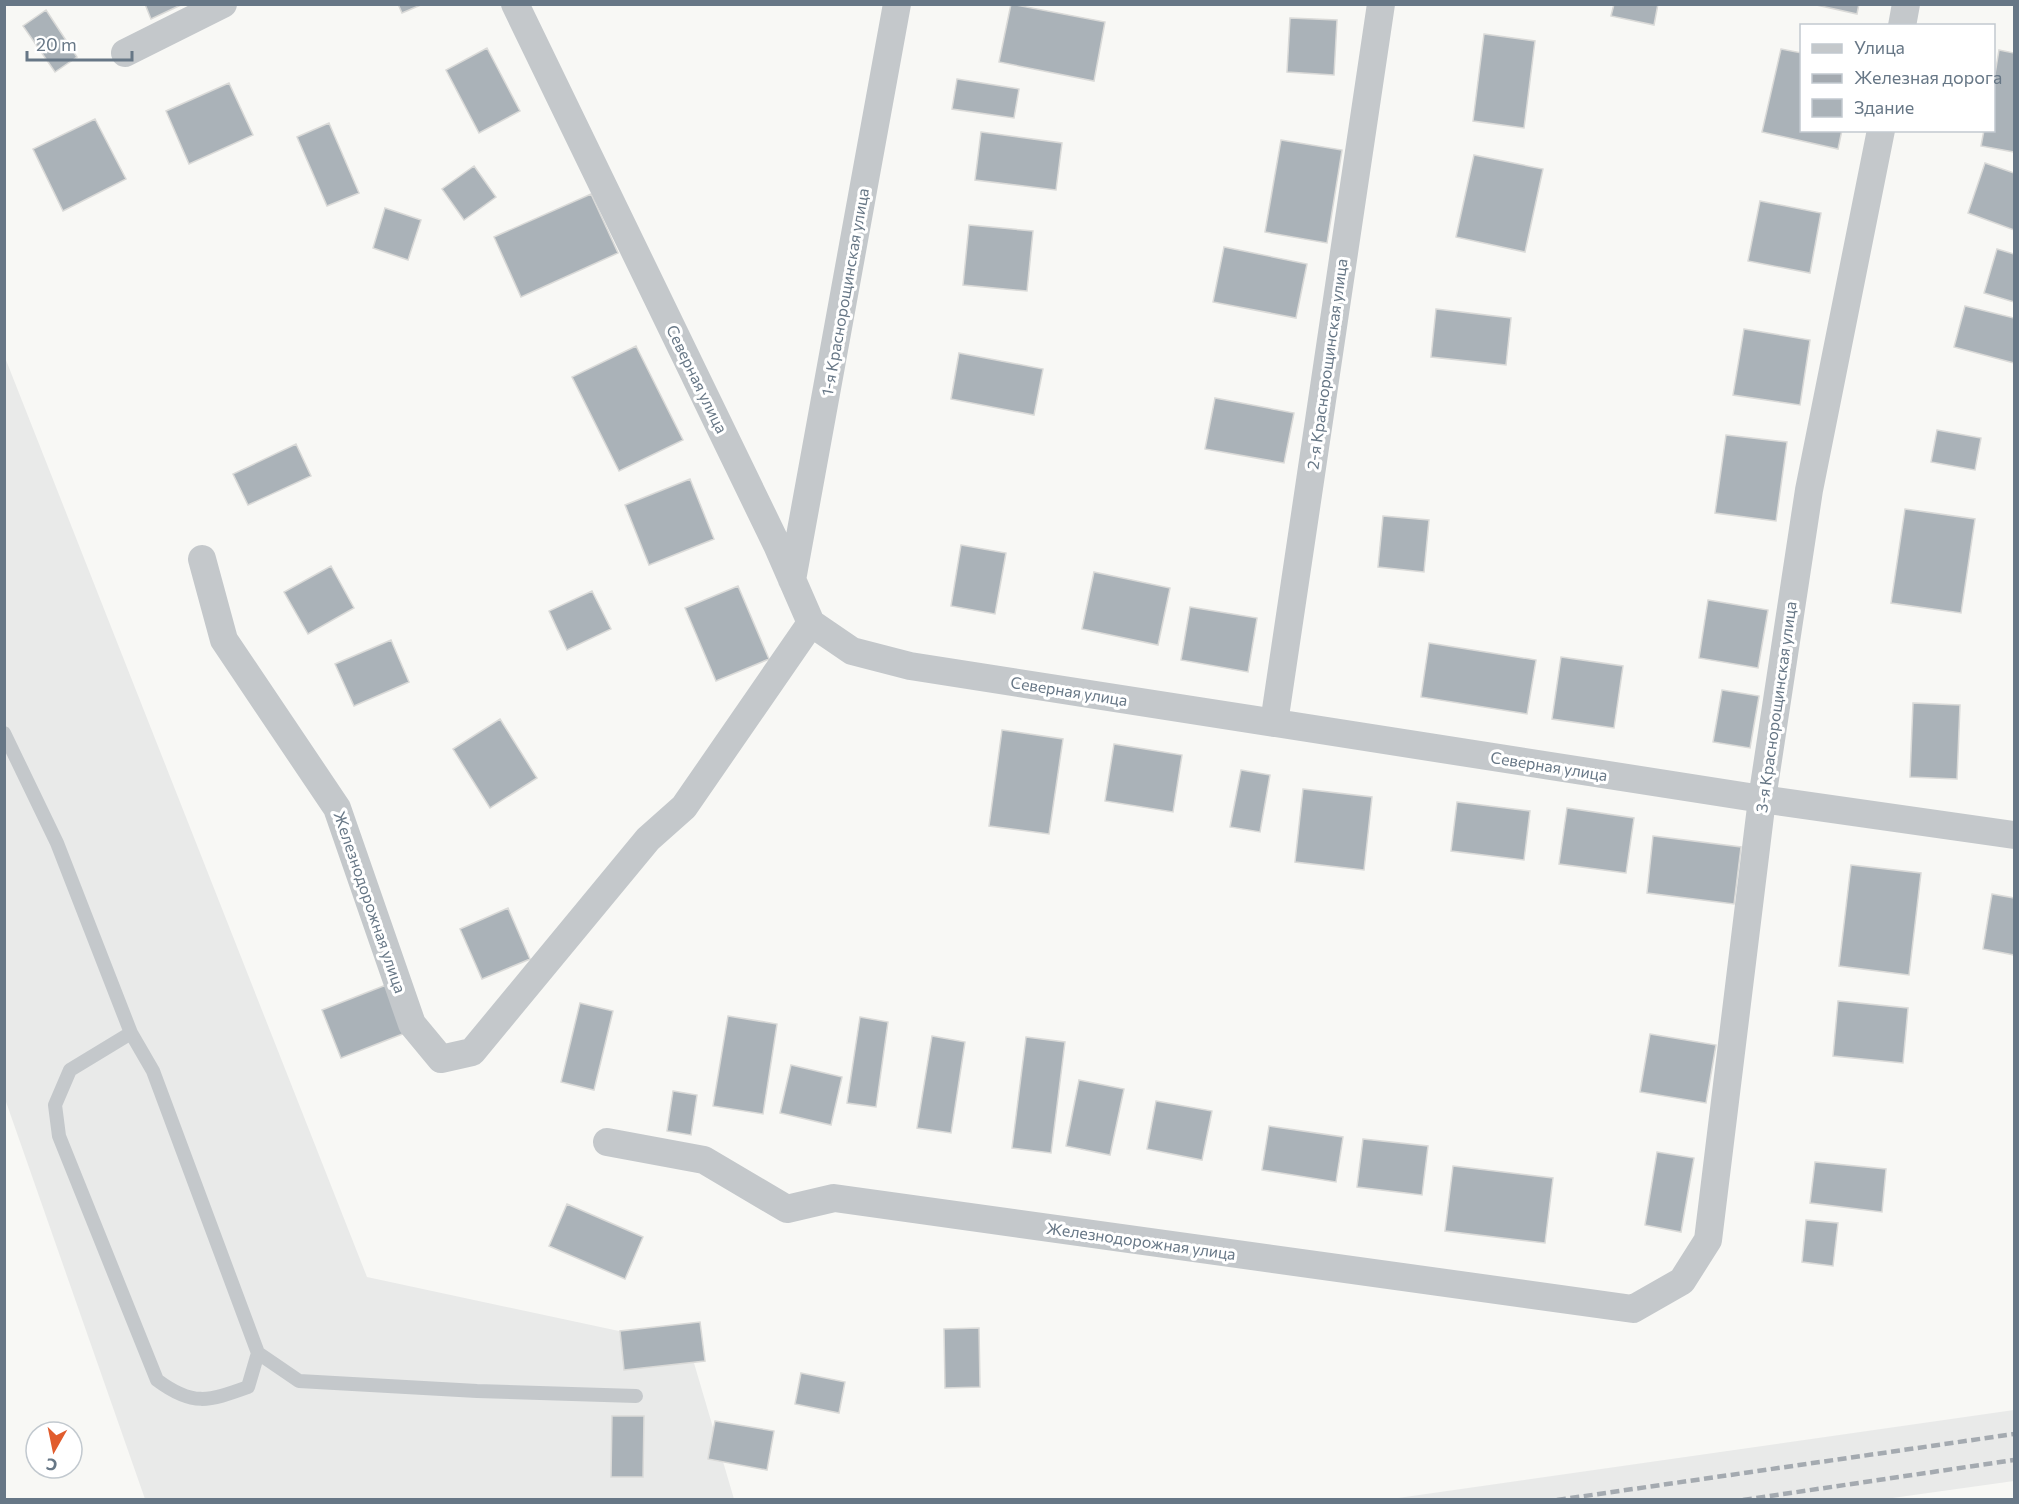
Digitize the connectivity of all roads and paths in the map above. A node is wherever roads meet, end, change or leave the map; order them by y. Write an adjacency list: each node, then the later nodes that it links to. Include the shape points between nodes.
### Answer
1 (223, 4): 7 (street)
2 (515, 4): 10 (street, Северная улица)
3 (897, 4): 10 (street, 1-я Краснорощинская улица)
4 (1381, 4): 12 (street, 2-я Краснорощинская улица)
5 (1906, 4): 6 (street)
6 (1902, 24)
7 (124, 53)
8 (1881, 132): 14 (street, 3-я Краснорощинская улица, via 1809,490)
9 (202, 559): 11 (street, Железнодорожная улица, via 224,640 338,808 412,1024 441,1059 472,1052 648,839 684,807)
10 (792, 580): 11 (street, Северная улица)
11 (811, 623): 12 (street, Северная улица, via 852,651 910,666)
12 (1274, 723): 14 (street, Северная улица)
13 (4, 733): 16 (lane, via 57,843)
14 (1762, 799): 15 (street, Северная улица); 18 (street, 3-я Краснорощинская улица, via 1708,1240)
15 (2014, 836)
16 (131, 1033): 19 (lane, via 153,1071); 19 (lane, via 70,1070 55,1105 59,1136 158,1380 179,1396 214,1399 248,1387)
17 (607, 1142): 18 (street, Железнодорожная улица, via 704,1160 786,1209 834,1198 1633,1309)
18 (1682, 1281)
19 (258, 1353): 20 (lane, via 299,1381)
20 (636, 1396)

